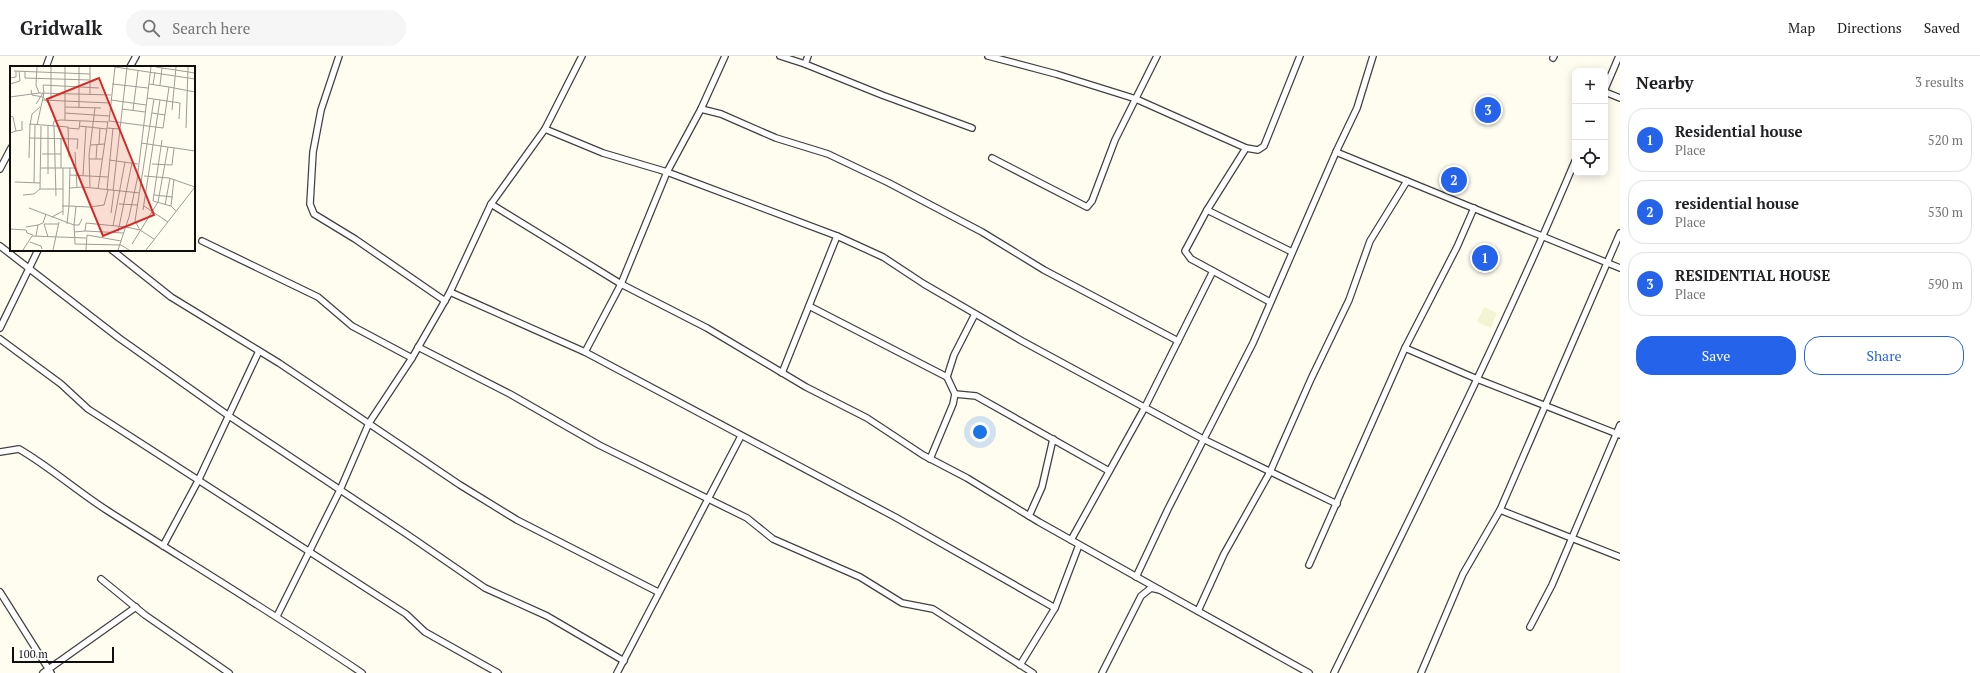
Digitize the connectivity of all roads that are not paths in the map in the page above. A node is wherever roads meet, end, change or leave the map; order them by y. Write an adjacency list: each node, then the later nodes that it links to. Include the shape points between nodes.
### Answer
1 (50, 56): 14 (street)
2 (136, 56): 15 (street)
3 (339, 56): 48 (street, via 321,110 313,152 310,204 314,214)
4 (582, 56): 22 (street)
5 (725, 56): 20 (street)
6 (780, 56): 13 (street)
7 (808, 56): 13 (street)
8 (988, 56): 19 (street, via 1056,74)
9 (1157, 56): 19 (street)
10 (1300, 56): 23 (street, via 1264,146 1258,150)
11 (1373, 56): 25 (street, via 1357,108)
12 (1619, 56): 16 (street)
13 (805, 64): 21 (street)
14 (46, 66)
15 (131, 66)
16 (1608, 83)
17 (1608, 92): 18 (street)
18 (1620, 98)
19 (1136, 100): 23 (street); 26 (street, via 1115,140 1092,201 1087,207)
20 (701, 108): 29 (street); 54 (street, via 776,138 828,154 882,180 982,232 1044,270)
21 (972, 128)
22 (545, 129): 29 (street, via 603,153); 31 (street)
23 (1246, 148): 33 (street)
24 (10, 150): 28 (street)
25 (1336, 152): 30 (street); 41 (street)
26 (992, 158)
27 (1572, 168): 36 (street)
28 (0, 170)
29 (667, 172): 35 (street); 46 (street)
30 (1407, 181): 32 (street); 76 (street, via 1370,241 1349,300)
31 (491, 204): 46 (street); 47 (street)
32 (1474, 208): 36 (street); 56 (street)
33 (1207, 210): 41 (street); 45 (street, via 1185,252 1191,259)
34 (1620, 233): 42 (street)
35 (837, 236): 50 (street); 51 (street, via 883,257)
36 (1544, 236): 42 (street); 62 (street)
37 (202, 242): 59 (street, via 318,297 352,326)
38 (0, 246): 43 (street)
39 (37, 251): 43 (street)
40 (113, 251): 57 (street, via 171,297)
41 (1292, 252): 49 (street)
42 (1607, 262): 44 (street); 65 (street)
43 (29, 267): 52 (street); 66 (street, via 119,338)
44 (1620, 268)
45 (1213, 271): 49 (street); 54 (street)
46 (621, 284): 58 (street); 60 (street, via 707,328)
47 (450, 292): 48 (street); 58 (street)
48 (445, 301): 55 (street)
49 (1270, 302): 72 (street)
50 (809, 306): 60 (street); 61 (street)
51 (976, 314): 61 (street, via 954,355); 64 (street)
52 (0, 328)
53 (0, 339): 77 (street, via 61,384 88,409)
54 (1178, 341): 64 (street)
55 (418, 347): 59 (street); 79 (street, via 510,394 599,445)
56 (1405, 348): 62 (street); 80 (street)
57 (259, 351): 66 (street); 67 (street)
58 (584, 352): 70 (street)
59 (412, 358): 67 (street)
60 (782, 373): 74 (street, via 867,418)
61 (947, 378): 63 (street)
62 (1477, 379): 65 (street); 111 (street)
63 (955, 394): 71 (street, via 976,396); 74 (street)
64 (1145, 407): 72 (street); 75 (street)
65 (1546, 407): 69 (street); 81 (street)
66 (229, 416): 77 (street); 78 (street)
67 (369, 423): 78 (street); 94 (street, via 517,520)
68 (1620, 425): 69 (street)
69 (1618, 435): 83 (street)
70 (742, 436): 79 (street); 96 (street, via 895,517)
71 (1053, 439): 75 (street); 82 (street, via 1042,487)
72 (1204, 439): 76 (street); 90 (street)
73 (0, 452): 86 (street, via 19,448 101,507)
74 (930, 459): 82 (street)
75 (1109, 471): 84 (street)
76 (1270, 472): 80 (street); 97 (street, via 1224,554)
77 (198, 481): 86 (street); 87 (street)
78 (340, 490): 87 (street); 100 (street, via 485,588 547,616)
79 (708, 500): 94 (street); 101 (street, via 747,518 773,539 860,577 902,603 933,609)
80 (1337, 504): 89 (street)
81 (1500, 510): 83 (street); 112 (street, via 1464,574)
82 (1029, 516): 84 (street)
83 (1572, 537): 88 (street); 99 (street)
84 (1071, 540): 85 (street)
85 (1079, 544): 90 (street); 96 (street)
86 (163, 546): 98 (street)
87 (310, 550): 98 (street); 106 (street, via 406,614 425,632)
88 (1620, 557)
89 (1309, 565)
90 (1136, 577): 92 (street)
91 (100, 579): 95 (street)
92 (1160, 590): 97 (street); 109 (street, via 1151,588 1141,596)
93 (0, 592): 102 (street)
94 (658, 592): 100 (street)
95 (136, 607): 102 (street); 104 (street)
96 (1055, 608): 101 (street)
97 (1198, 611): 110 (street)
98 (277, 616): 105 (street)
99 (1530, 627)
100 (624, 661): 107 (street)
101 (1020, 665): 108 (street)
102 (50, 671): 103 (street)
103 (43, 673)
104 (229, 673)
105 (362, 673)
106 (498, 673)
107 (617, 673)
108 (1033, 673)
109 (1102, 673)
110 (1309, 673)
111 (1334, 673)
112 (1421, 673)

